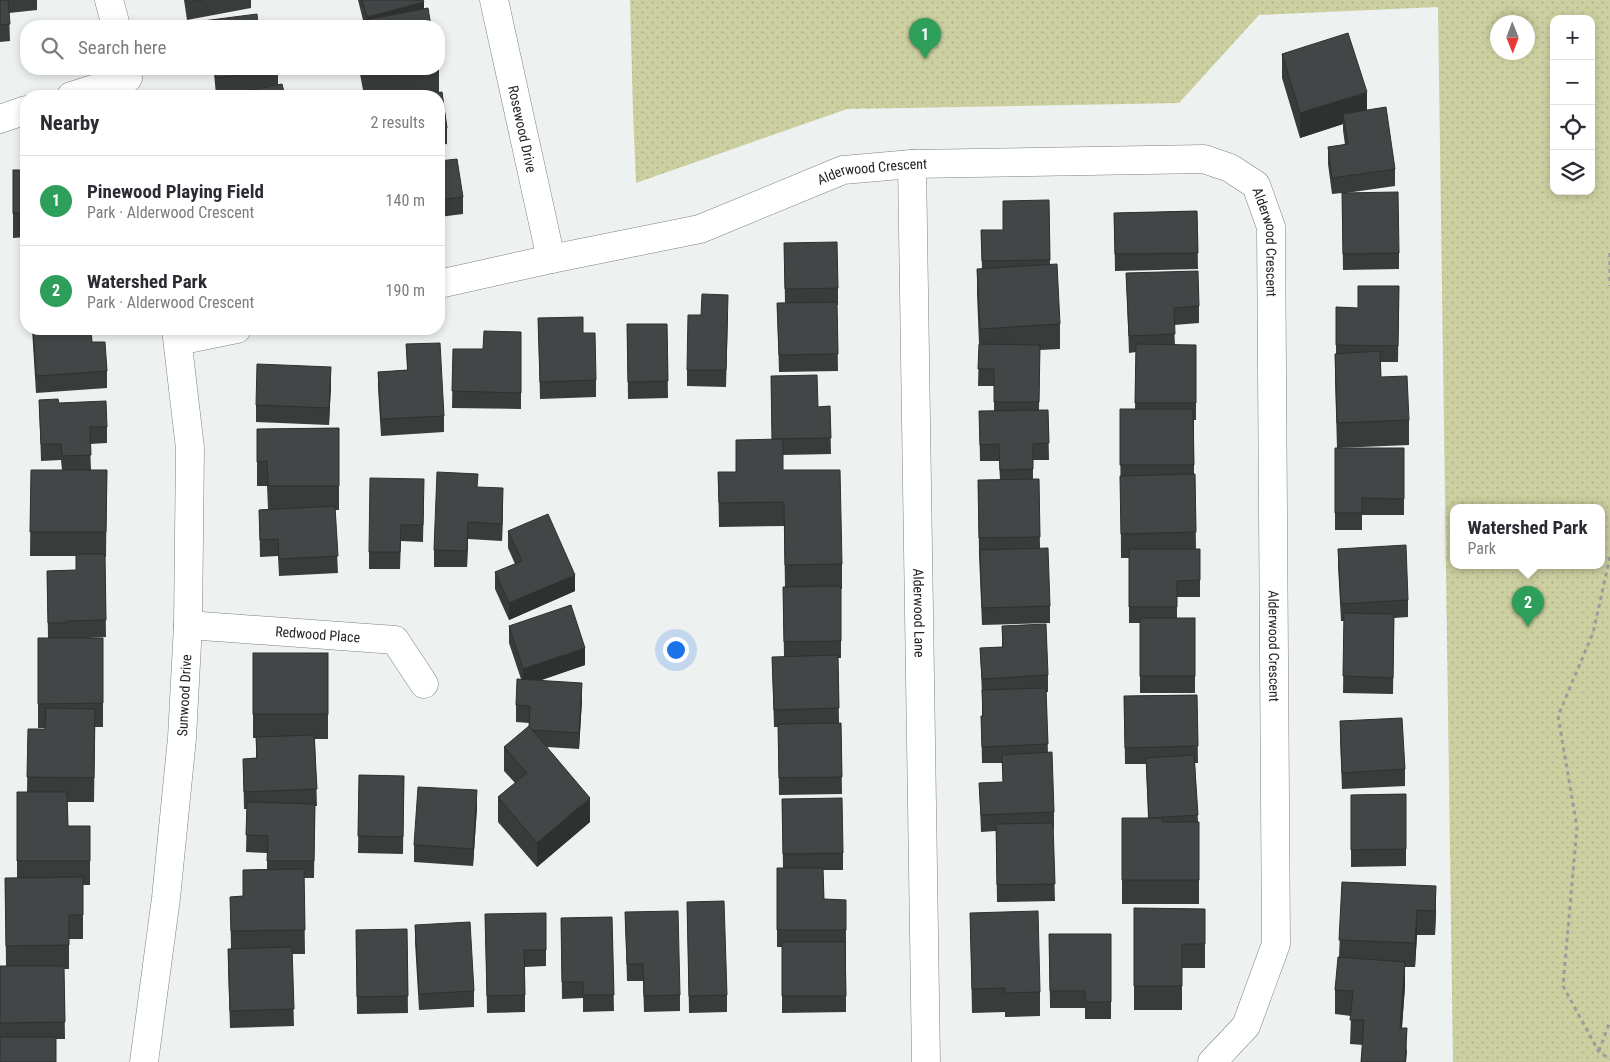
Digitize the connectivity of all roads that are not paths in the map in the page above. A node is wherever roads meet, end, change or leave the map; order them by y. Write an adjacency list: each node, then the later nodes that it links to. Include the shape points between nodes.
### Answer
1 (109, 0): 3 (street)
2 (494, 0): 9 (street, Rosewood Drive)
3 (114, 20)
4 (129, 81): 5 (street)
5 (94, 90)
6 (20, 112): 7 (street)
7 (0, 119)
8 (912, 164): 9 (street, Alderwood Crescent, via 842,170 700,229); 15 (street, Alderwood Lane); 16 (street, Alderwood Crescent, via 1204,159 1230,168 1256,185 1271,227 1276,944 1246,1026)
9 (551, 259): 10 (street, Alderwood Crescent)
10 (445, 283)
11 (177, 335): 12 (street, Sunwood Drive, via 190,448)
12 (188, 625): 13 (street, Redwood Place, via 395,640); 14 (street, Sunwood Drive, via 180,756 166,898)
13 (424, 684)
14 (144, 1062)
15 (926, 1062)
16 (1212, 1062)

